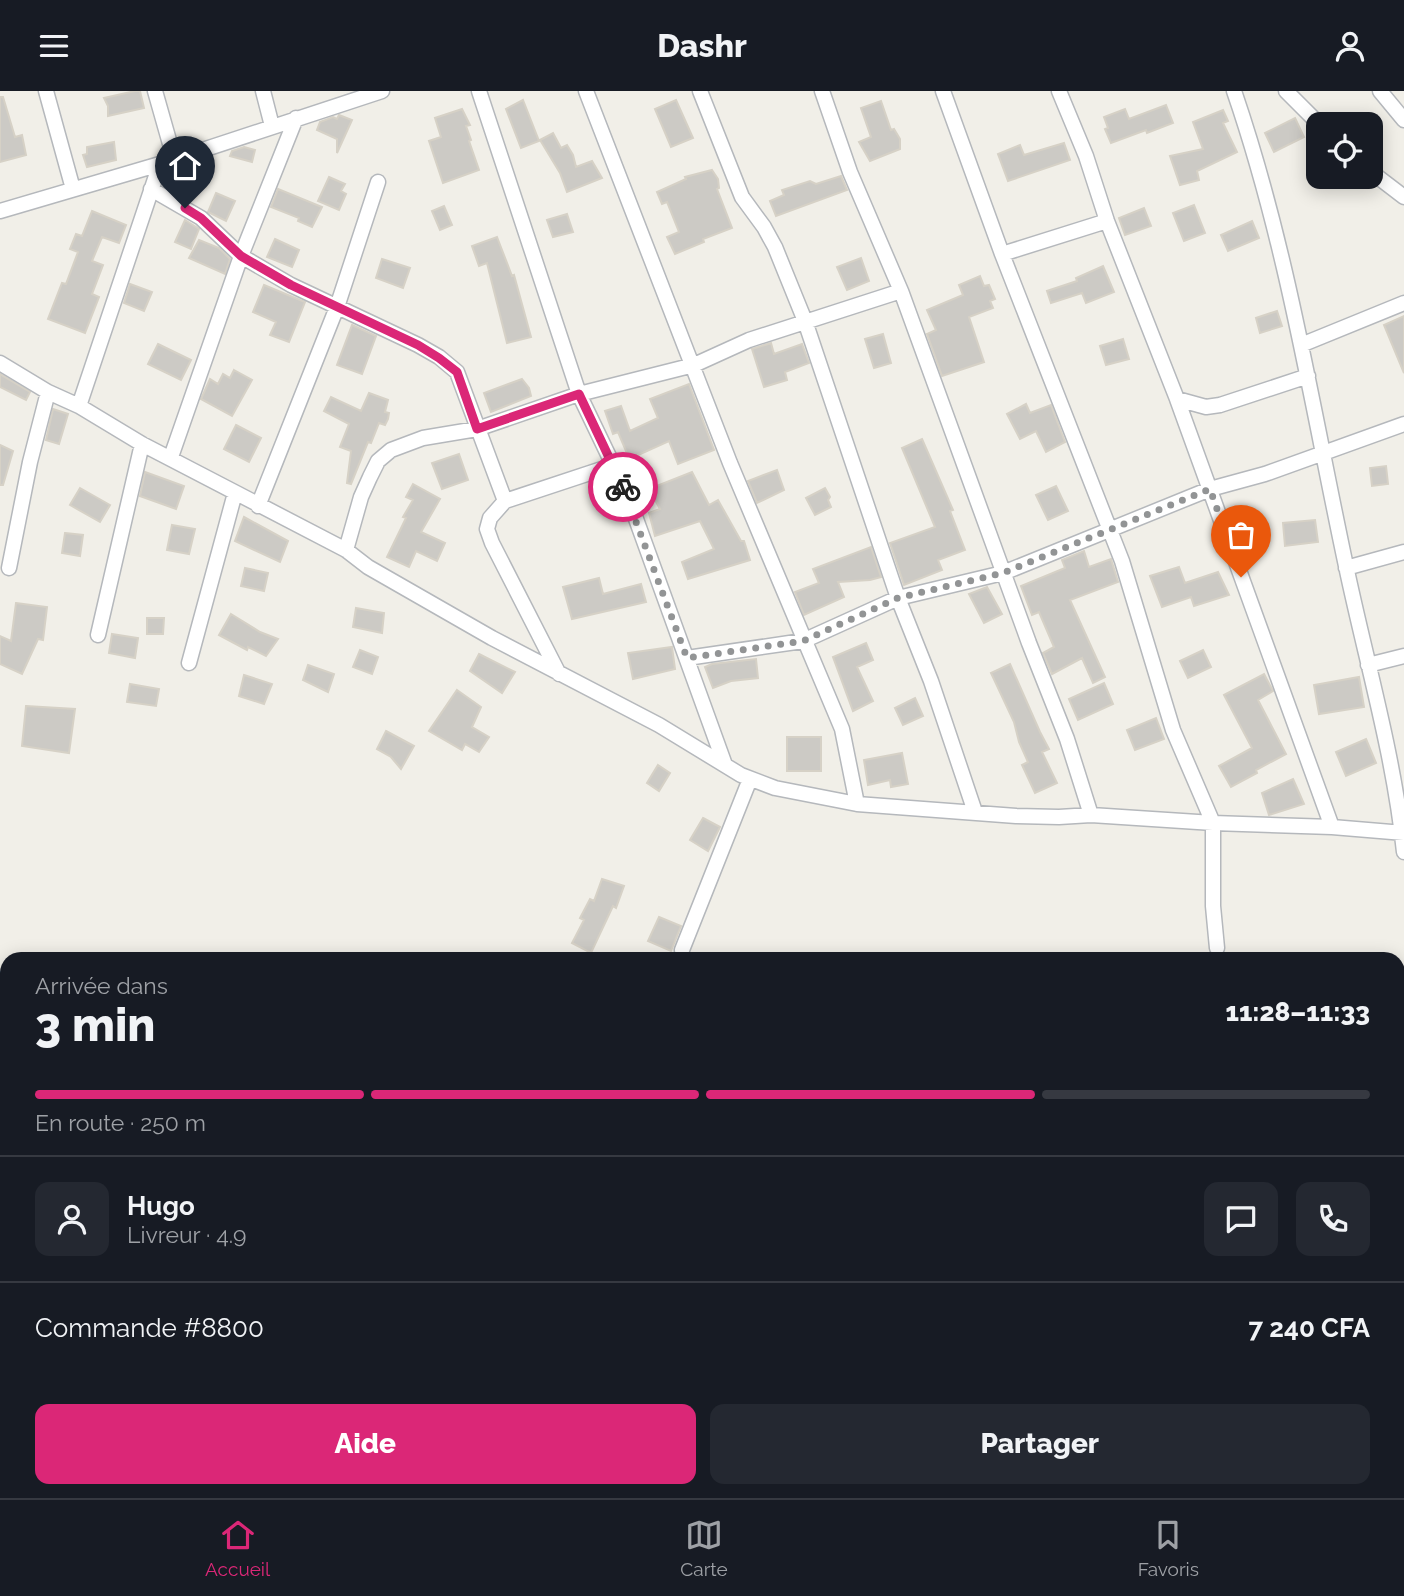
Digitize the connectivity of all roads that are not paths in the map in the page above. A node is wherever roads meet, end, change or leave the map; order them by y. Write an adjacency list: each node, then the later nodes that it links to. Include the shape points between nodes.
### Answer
1 (46, 91): 21 (street)
2 (155, 91): 18 (street)
3 (263, 91): 17 (street)
4 (382, 91): 15 (street)
5 (479, 91): 37 (street)
6 (586, 91): 34 (street)
7 (700, 91): 31 (street, via 742,198 775,247)
8 (822, 91): 28 (street, via 850,172)
9 (943, 91): 26 (street)
10 (1059, 91): 25 (street)
11 (1234, 91): 32 (street, via 1266,198)
12 (1286, 91): 14 (street)
13 (1380, 91): 16 (street)
14 (1307, 112)
15 (296, 118): 17 (street); 27 (street)
16 (1404, 120)
17 (272, 126): 18 (street)
18 (167, 161): 21 (street); 22 (street)
19 (1383, 181): 23 (street)
20 (378, 182): 30 (street)
21 (73, 189): 24 (street)
22 (151, 189): 27 (street, via 201,218); 39 (street)
23 (1404, 197)
24 (0, 211)
25 (1107, 221): 26 (street); 38 (street)
26 (1002, 254): 50 (street)
27 (241, 256): 30 (street); 44 (street)
28 (901, 291): 31 (street); 55 (street)
29 (1404, 303): 32 (street)
30 (337, 307): 41 (street, via 418,345 457,372); 49 (street)
31 (805, 321): 34 (street); 56 (street)
32 (1301, 345): 35 (street)
33 (0, 363): 36 (street)
34 (694, 365): 37 (street); 58 (street)
35 (1308, 376): 38 (street, via 1220,405 1206,407); 43 (street)
36 (48, 392): 39 (street); 53 (street)
37 (579, 394): 41 (street); 45 (street)
38 (1177, 399): 46 (street)
39 (79, 406): 42 (street)
40 (1404, 424): 43 (street)
41 (477, 429): 48 (street); 51 (street, via 415,441 378,461 361,497)
42 (142, 444): 44 (street); 57 (street)
43 (1324, 454): 46 (street); 54 (street)
44 (171, 457): 47 (street)
45 (614, 465): 48 (street); 60 (street)
46 (1210, 489): 50 (street); 70 (street)
47 (234, 493): 49 (street); 61 (street)
48 (505, 501): 63 (street, via 490,518 487,530)
49 (258, 506): 51 (street)
50 (1109, 531): 55 (street); 69 (street, via 1173,730)
51 (346, 550): 63 (street)
52 (1404, 552): 54 (street)
53 (9, 568)
54 (1346, 568): 62 (street)
55 (1003, 573): 56 (street); 68 (street)
56 (898, 598): 58 (street); 67 (street)
57 (98, 635)
58 (803, 641): 60 (street); 66 (street, via 842,729)
59 (1404, 656): 62 (street)
60 (687, 658): 64 (street)
61 (189, 663)
62 (1368, 664): 71 (street)
63 (559, 674): 64 (street)
64 (725, 765): 65 (street)
65 (750, 779): 66 (street); 74 (street)
66 (857, 804): 67 (street)
67 (975, 812): 68 (street)
68 (1091, 815): 69 (street)
69 (1213, 823): 70 (street); 73 (street)
70 (1332, 827): 71 (street)
71 (1403, 833): 72 (street)
72 (1404, 852)
73 (1217, 948)
74 (682, 950)

